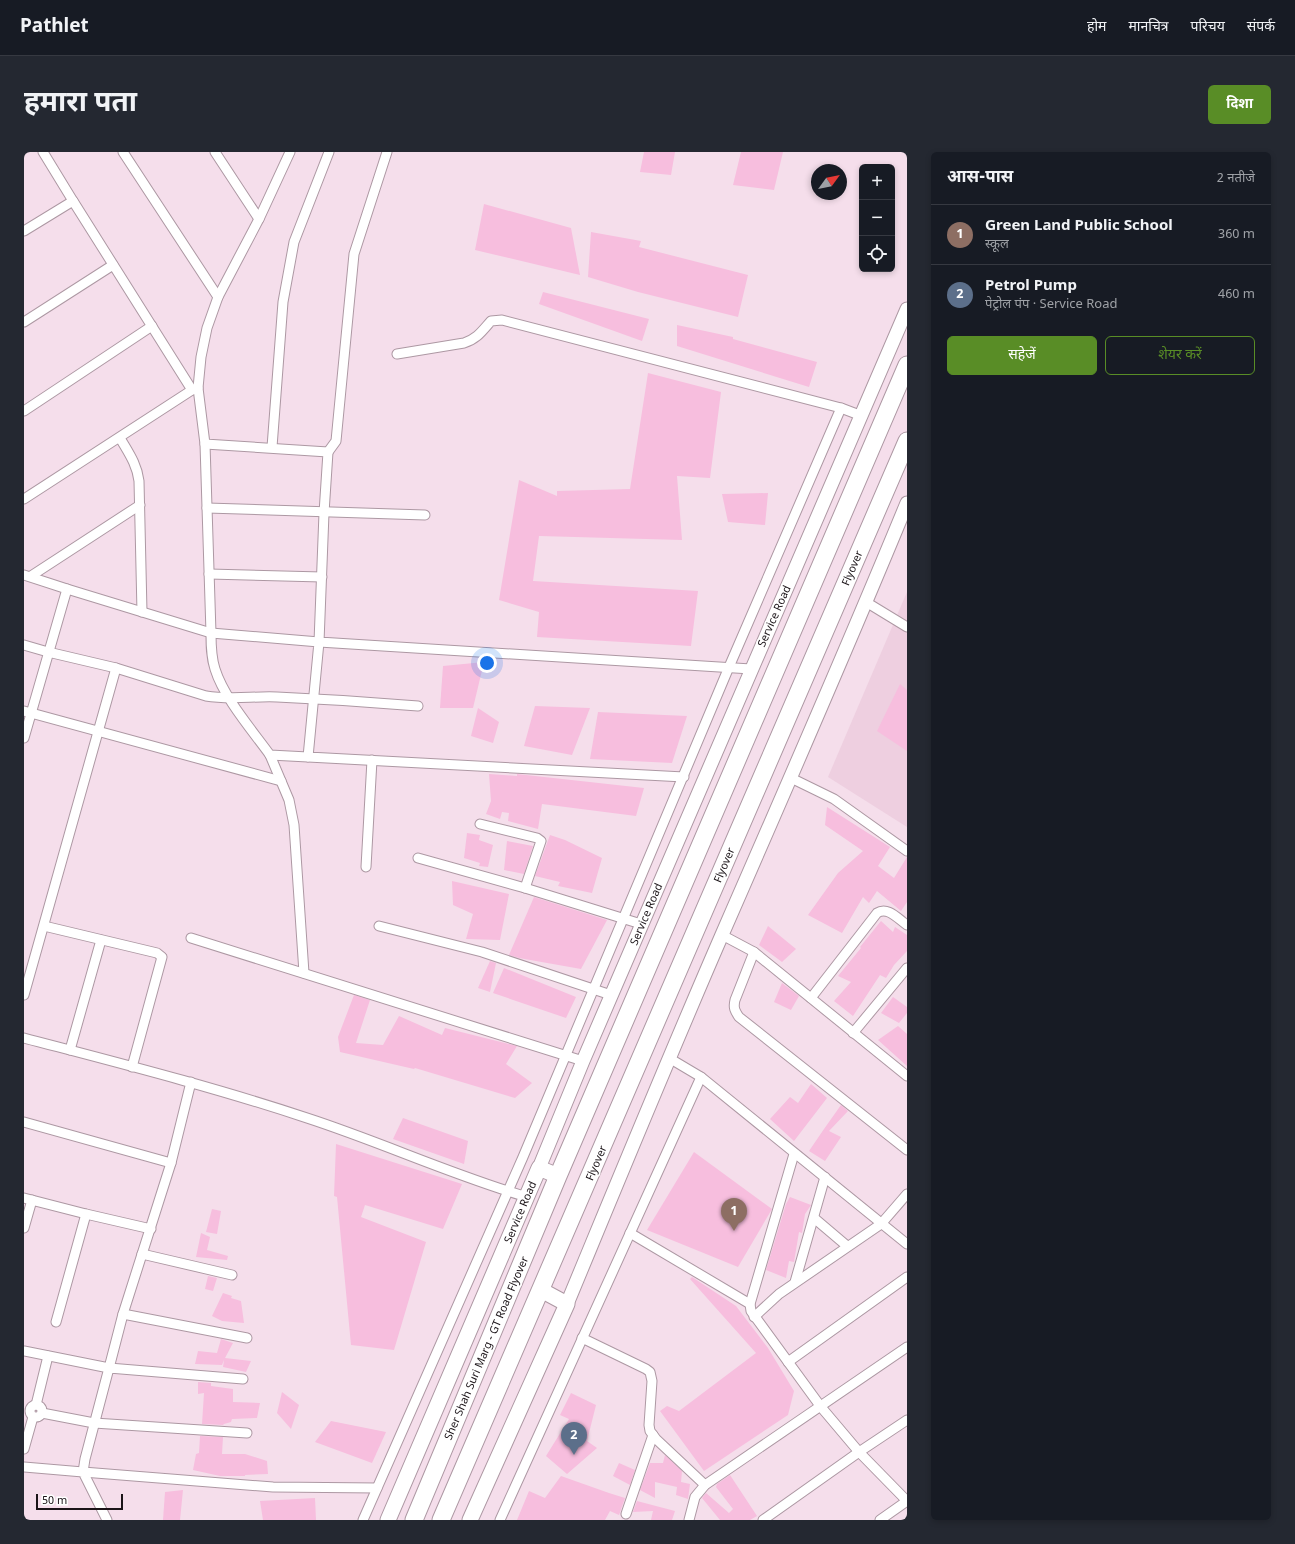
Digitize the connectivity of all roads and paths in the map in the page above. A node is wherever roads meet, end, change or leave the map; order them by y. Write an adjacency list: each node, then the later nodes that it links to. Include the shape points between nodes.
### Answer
1 (43, 152): 7 (street)
2 (123, 152): 11 (street)
3 (215, 152): 8 (street)
4 (290, 152): 8 (street)
5 (329, 152): 24 (street, via 294,242 283,302)
6 (387, 152): 25 (street, via 354,254 336,441)
7 (73, 201): 9 (street); 10 (street)
8 (259, 219): 11 (street)
9 (24, 231)
10 (113, 265): 13 (street); 14 (street)
11 (218, 297): 17 (street, via 207,328)
12 (907, 309): 20 (street, Service Road)
13 (24, 322)
14 (152, 326): 17 (street); 19 (street)
15 (397, 354): 18 (street, via 464,343 473,340 491,321 502,320)
16 (907, 365): 93 (highway)
17 (195, 389): 21 (street); 23 (street)
18 (841, 408): 20 (street); 43 (street)
19 (24, 411)
20 (862, 416): 45 (street, Service Road)
21 (120, 438): 26 (street); 28 (street, via 137,469)
22 (907, 441): 111 (highway, Flyover)
23 (205, 444): 24 (street); 29 (street)
24 (272, 447): 25 (street)
25 (328, 452): 30 (street)
26 (24, 499)
27 (907, 503): 36 (street)
28 (140, 505): 33 (street); 37 (street)
29 (207, 508): 30 (street); 32 (street)
30 (324, 513): 31 (street); 34 (street)
31 (425, 515)
32 (209, 574): 34 (street); 39 (street)
33 (27, 576): 35 (street)
34 (322, 577): 40 (street)
35 (67, 589): 37 (street); 42 (street)
36 (866, 602): 38 (street); 56 (street)
37 (142, 612): 39 (street)
38 (907, 627)
39 (211, 632): 40 (street); 47 (street, via 214,668)
40 (319, 642): 43 (street); 46 (street)
41 (24, 645): 42 (street)
42 (48, 652): 44 (street); 49 (street)
43 (730, 667): 45 (street); 55 (street)
44 (116, 668): 47 (street, via 206,696); 50 (street)
45 (751, 669): 64 (street, Service Road)
46 (314, 698): 47 (street, via 253,696); 48 (street); 53 (street)
47 (231, 699): 52 (street)
48 (418, 706)
49 (28, 712): 50 (street); 51 (street)
50 (98, 731): 57 (street); 66 (street)
51 (24, 738)
52 (270, 755): 53 (street); 57 (street)
53 (308, 757): 54 (street)
54 (372, 760): 55 (street); 61 (street)
55 (684, 777): 63 (street)
56 (791, 778): 59 (street, via 834,799); 68 (street)
57 (281, 781): 73 (street, via 289,800 294,825)
58 (480, 824): 62 (street, via 541,841)
59 (907, 851)
60 (418, 858): 62 (street)
61 (366, 867)
62 (525, 888): 63 (street)
63 (624, 918): 64 (street); 74 (street)
64 (641, 924): 76 (street, Service Road)
65 (907, 925): 77 (street, via 888,911 877,913)
66 (44, 926): 70 (street); 75 (street)
67 (379, 926): 74 (street, via 482,952)
68 (722, 935): 71 (street); 82 (street)
69 (191, 938): 73 (street)
70 (102, 940): 80 (street); 84 (street, via 157,953 162,957)
71 (754, 952): 77 (street); 89 (street, via 735,1000 735,1012)
72 (907, 968): 78 (street)
73 (304, 973): 81 (street)
74 (594, 989): 76 (street); 81 (street)
75 (24, 995)
76 (611, 995): 83 (street, Service Road)
77 (811, 998): 78 (street)
78 (853, 1033): 85 (street)
79 (24, 1038): 80 (street)
80 (70, 1050): 84 (street)
81 (567, 1055): 83 (street); 95 (street)
82 (669, 1058): 86 (street); 112 (street)
83 (583, 1061): 92 (street, Service Road)
84 (132, 1066): 87 (street)
85 (907, 1076)
86 (701, 1077): 90 (street); 104 (street)
87 (191, 1082): 91 (street); 95 (street, via 309,1118)
88 (24, 1122): 91 (street)
89 (907, 1150)
90 (794, 1154): 94 (street); 113 (street)
91 (171, 1163): 103 (street)
92 (539, 1168): 93 (main road); 97 (main road, Service Road)
93 (558, 1176): 141 (highway, Sher Shah Suri Marg - GT Road Flyover)
94 (825, 1177): 100 (street); 101 (street)
95 (508, 1192): 97 (street); 136 (street)
96 (907, 1194): 101 (street)
97 (526, 1197): 140 (main road, Service Road)
98 (28, 1199): 99 (street); 102 (street)
99 (86, 1214): 103 (street); 116 (street)
100 (814, 1218): 106 (street); 110 (street)
101 (881, 1224): 105 (street); 106 (street)
102 (24, 1228)
103 (151, 1229): 107 (street)
104 (630, 1233): 113 (street); 118 (street)
105 (907, 1244)
106 (847, 1246): 110 (street)
107 (142, 1254): 108 (street); 114 (street)
108 (232, 1275)
109 (907, 1277): 122 (street)
110 (795, 1282): 115 (street)
111 (541, 1290): 112 (main road); 142 (highway)
112 (567, 1304): 143 (main road)
113 (750, 1304): 115 (street)
114 (122, 1314): 117 (street); 123 (street)
115 (754, 1317): 122 (street)
116 (56, 1322)
117 (246, 1338)
118 (582, 1338): 130 (street, via 650,1372 652,1381 648,1425); 144 (street)
119 (907, 1347): 125 (street)
120 (24, 1351): 121 (street)
121 (48, 1356): 123 (street); 126 (street)
122 (788, 1362): 125 (street)
123 (109, 1368): 124 (street); 128 (street)
124 (243, 1379)
125 (821, 1407): 132 (street); 135 (street)
126 (33, 1411): 128 (street); 131 (street)
127 (907, 1420): 132 (street)
128 (94, 1423): 129 (street); 134 (street)
129 (247, 1433)
130 (653, 1435): 135 (street); 137 (street)
131 (24, 1448)
132 (859, 1452): 146 (street); 147 (street, via 907,1502)
133 (24, 1467): 134 (street)
134 (83, 1472): 136 (street, via 273,1487); 138 (street)
135 (705, 1486): 145 (street, via 695,1497)
136 (377, 1488): 139 (street)
137 (626, 1514)
138 (107, 1520)
139 (363, 1520)
140 (388, 1520)
141 (414, 1520)
142 (441, 1520)
143 (470, 1520)
144 (500, 1520)
145 (689, 1520)
146 (763, 1520)
147 (880, 1520)

